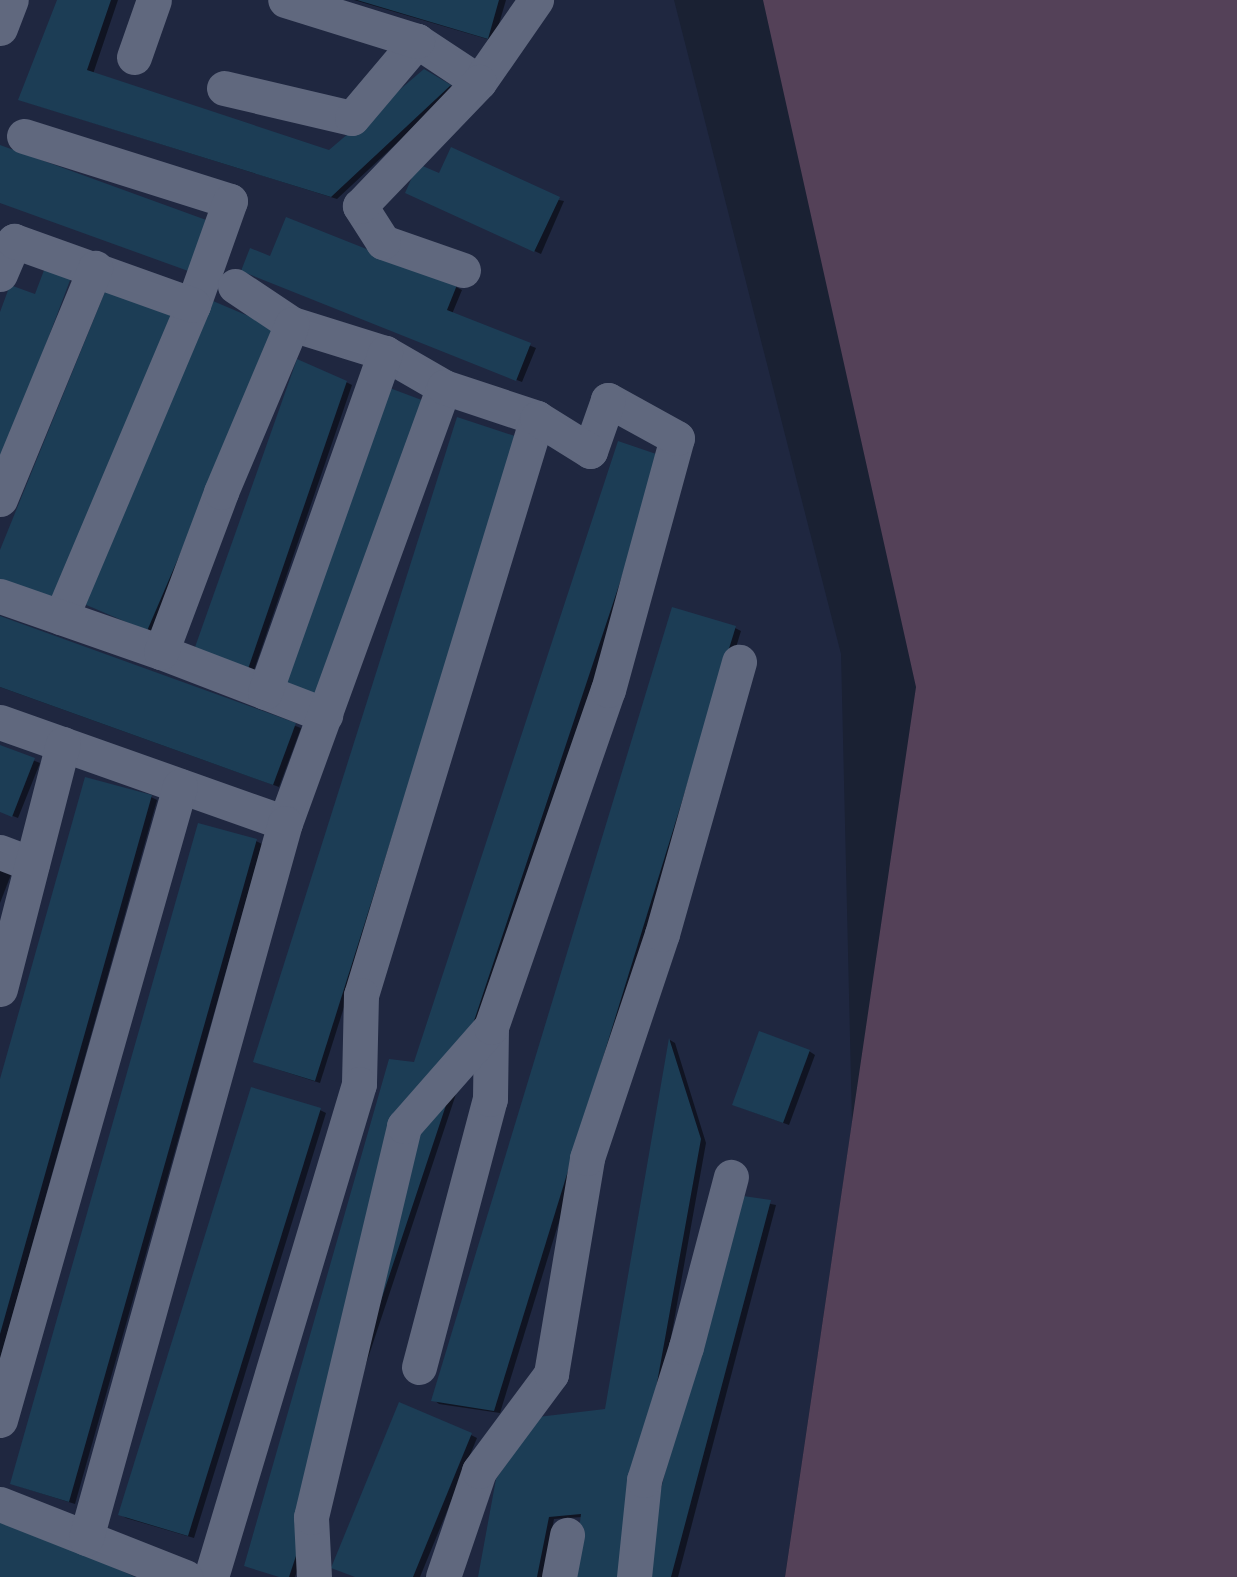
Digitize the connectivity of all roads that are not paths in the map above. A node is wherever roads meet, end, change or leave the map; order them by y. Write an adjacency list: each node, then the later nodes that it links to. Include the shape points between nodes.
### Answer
1 (11, 0): 5 (lane)
2 (154, 0): 7 (lane)
3 (285, 0): 6 (lane)
4 (536, 0): 8 (lane)
5 (0, 28)
6 (416, 41): 8 (lane); 9 (lane, via 352,118)
7 (134, 57)
8 (479, 82): 12 (lane, via 360,206 383,242)
9 (224, 88)
10 (24, 136): 15 (lane, via 230,201)
11 (95, 268): 13 (lane, via 14,241); 15 (lane); 20 (lane)
12 (463, 270)
13 (0, 274)
14 (235, 286): 16 (lane)
15 (193, 306): 22 (lane)
16 (292, 324): 17 (lane); 23 (lane, via 221,492)
17 (385, 352): 18 (lane); 25 (lane)
18 (444, 387): 19 (lane); 26 (lane)
19 (537, 418): 34 (lane, via 590,451 608,400 677,438 608,690); 42 (lane, via 361,995 359,1084)
20 (0, 499)
21 (0, 596): 22 (lane)
22 (61, 617): 23 (lane)
23 (161, 652): 25 (lane)
24 (739, 662): 44 (lane, via 662,934 587,1158 551,1374 479,1471)
25 (265, 692): 26 (lane)
26 (326, 715): 30 (lane)
27 (0, 722): 28 (lane)
28 (63, 744): 29 (lane); 32 (lane)
29 (180, 786): 30 (lane); 37 (lane)
30 (285, 823): 40 (lane)
31 (0, 852): 32 (lane)
32 (32, 864): 33 (lane)
33 (2, 972)
34 (491, 1027): 36 (lane, via 490,1099); 43 (lane, via 404,1126 311,1517)
35 (731, 1177): 46 (lane, via 686,1347 644,1480)
36 (419, 1367)
37 (0, 1420)
38 (0, 1504): 40 (lane)
39 (567, 1535): 45 (lane)
40 (86, 1538): 41 (lane)
41 (185, 1577)
42 (211, 1577)
43 (314, 1577)
44 (443, 1577)
45 (559, 1577)
46 (634, 1577)

